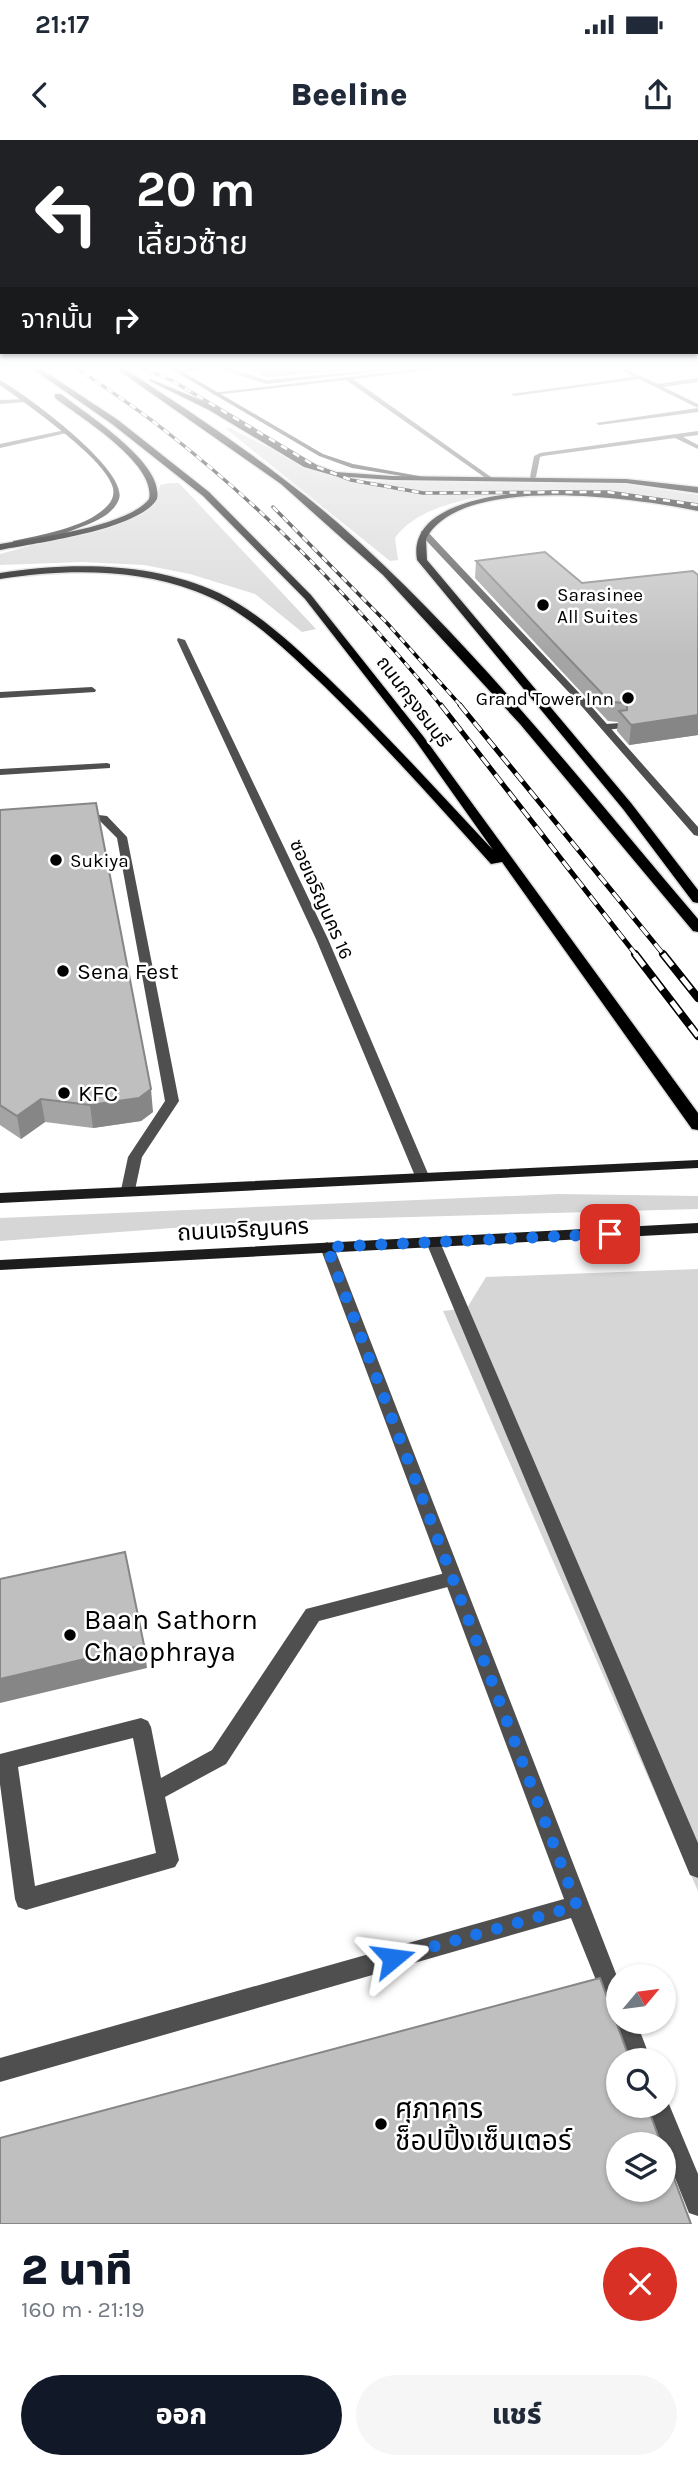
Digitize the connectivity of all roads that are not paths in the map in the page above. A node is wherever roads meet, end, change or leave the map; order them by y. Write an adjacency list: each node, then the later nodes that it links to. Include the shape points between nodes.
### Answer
1 (97, 462): 15 (main road, via 118,489 109,508 83,524)
2 (137, 462): 15 (main road, via 155,494 150,504 135,514)
3 (166, 462): 27 (main road, ถนนกรุงธนบุรี, via 206,494 308,597 419,738)
4 (257, 462): 28 (main road, via 401,587 504,700)
5 (306, 462): 9 (main road, via 348,475)
6 (345, 462): 9 (main road)
7 (467, 462): 10 (street)
8 (537, 462): 11 (street)
9 (427, 478): 10 (main road)
10 (489, 478): 11 (main road)
11 (533, 478): 12 (main road, via 626,481)
12 (698, 490)
13 (698, 508): 14 (main road, via 607,495 514,496 467,505)
14 (424, 533): 21 (street); 26 (main road, via 419,545 422,560 627,806)
15 (1, 546)
16 (0, 576): 27 (main road, via 58,570 155,577 225,600 275,636 340,695)
17 (181, 640): 31 (street, ซอยเจริญนคร 16, via 322,939)
18 (92, 690): 19 (street)
19 (0, 695)
20 (620, 726): 21 (street)
21 (606, 727): 25 (street)
22 (107, 766): 23 (street)
23 (0, 772)
24 (64, 818): 32 (street, via 103,818 122,837 172,1101 135,1157)
25 (698, 834)
26 (698, 899)
27 (547, 915): 29 (main road, ถนนกรุงธนบุรี)
28 (698, 929)
29 (698, 1125)
30 (698, 1164): 31 (main road, ถนนเจริญนคร)
31 (422, 1175): 32 (main road, ถนนเจริญนคร)
32 (128, 1190): 33 (main road, ถนนเจริญนคร)
33 (0, 1198)
34 (698, 1228): 35 (main road, ถนนเจริญนคร)
35 (433, 1242): 36 (main road, ถนนเจริญนคร); 40 (street)
36 (327, 1247): 37 (main road, ถนนเจริญนคร); 38 (street)
37 (0, 1265)
38 (453, 1579): 39 (street, via 313,1615 219,1757); 41 (street)
39 (155, 1792): 39 (street, via 168,1860 26,1899 7,1761 141,1727)
40 (698, 1868)
41 (577, 1906): 42 (street); 43 (street)
42 (606, 1977)
43 (0, 2070)
44 (663, 2118): 45 (street)
45 (698, 2204)

